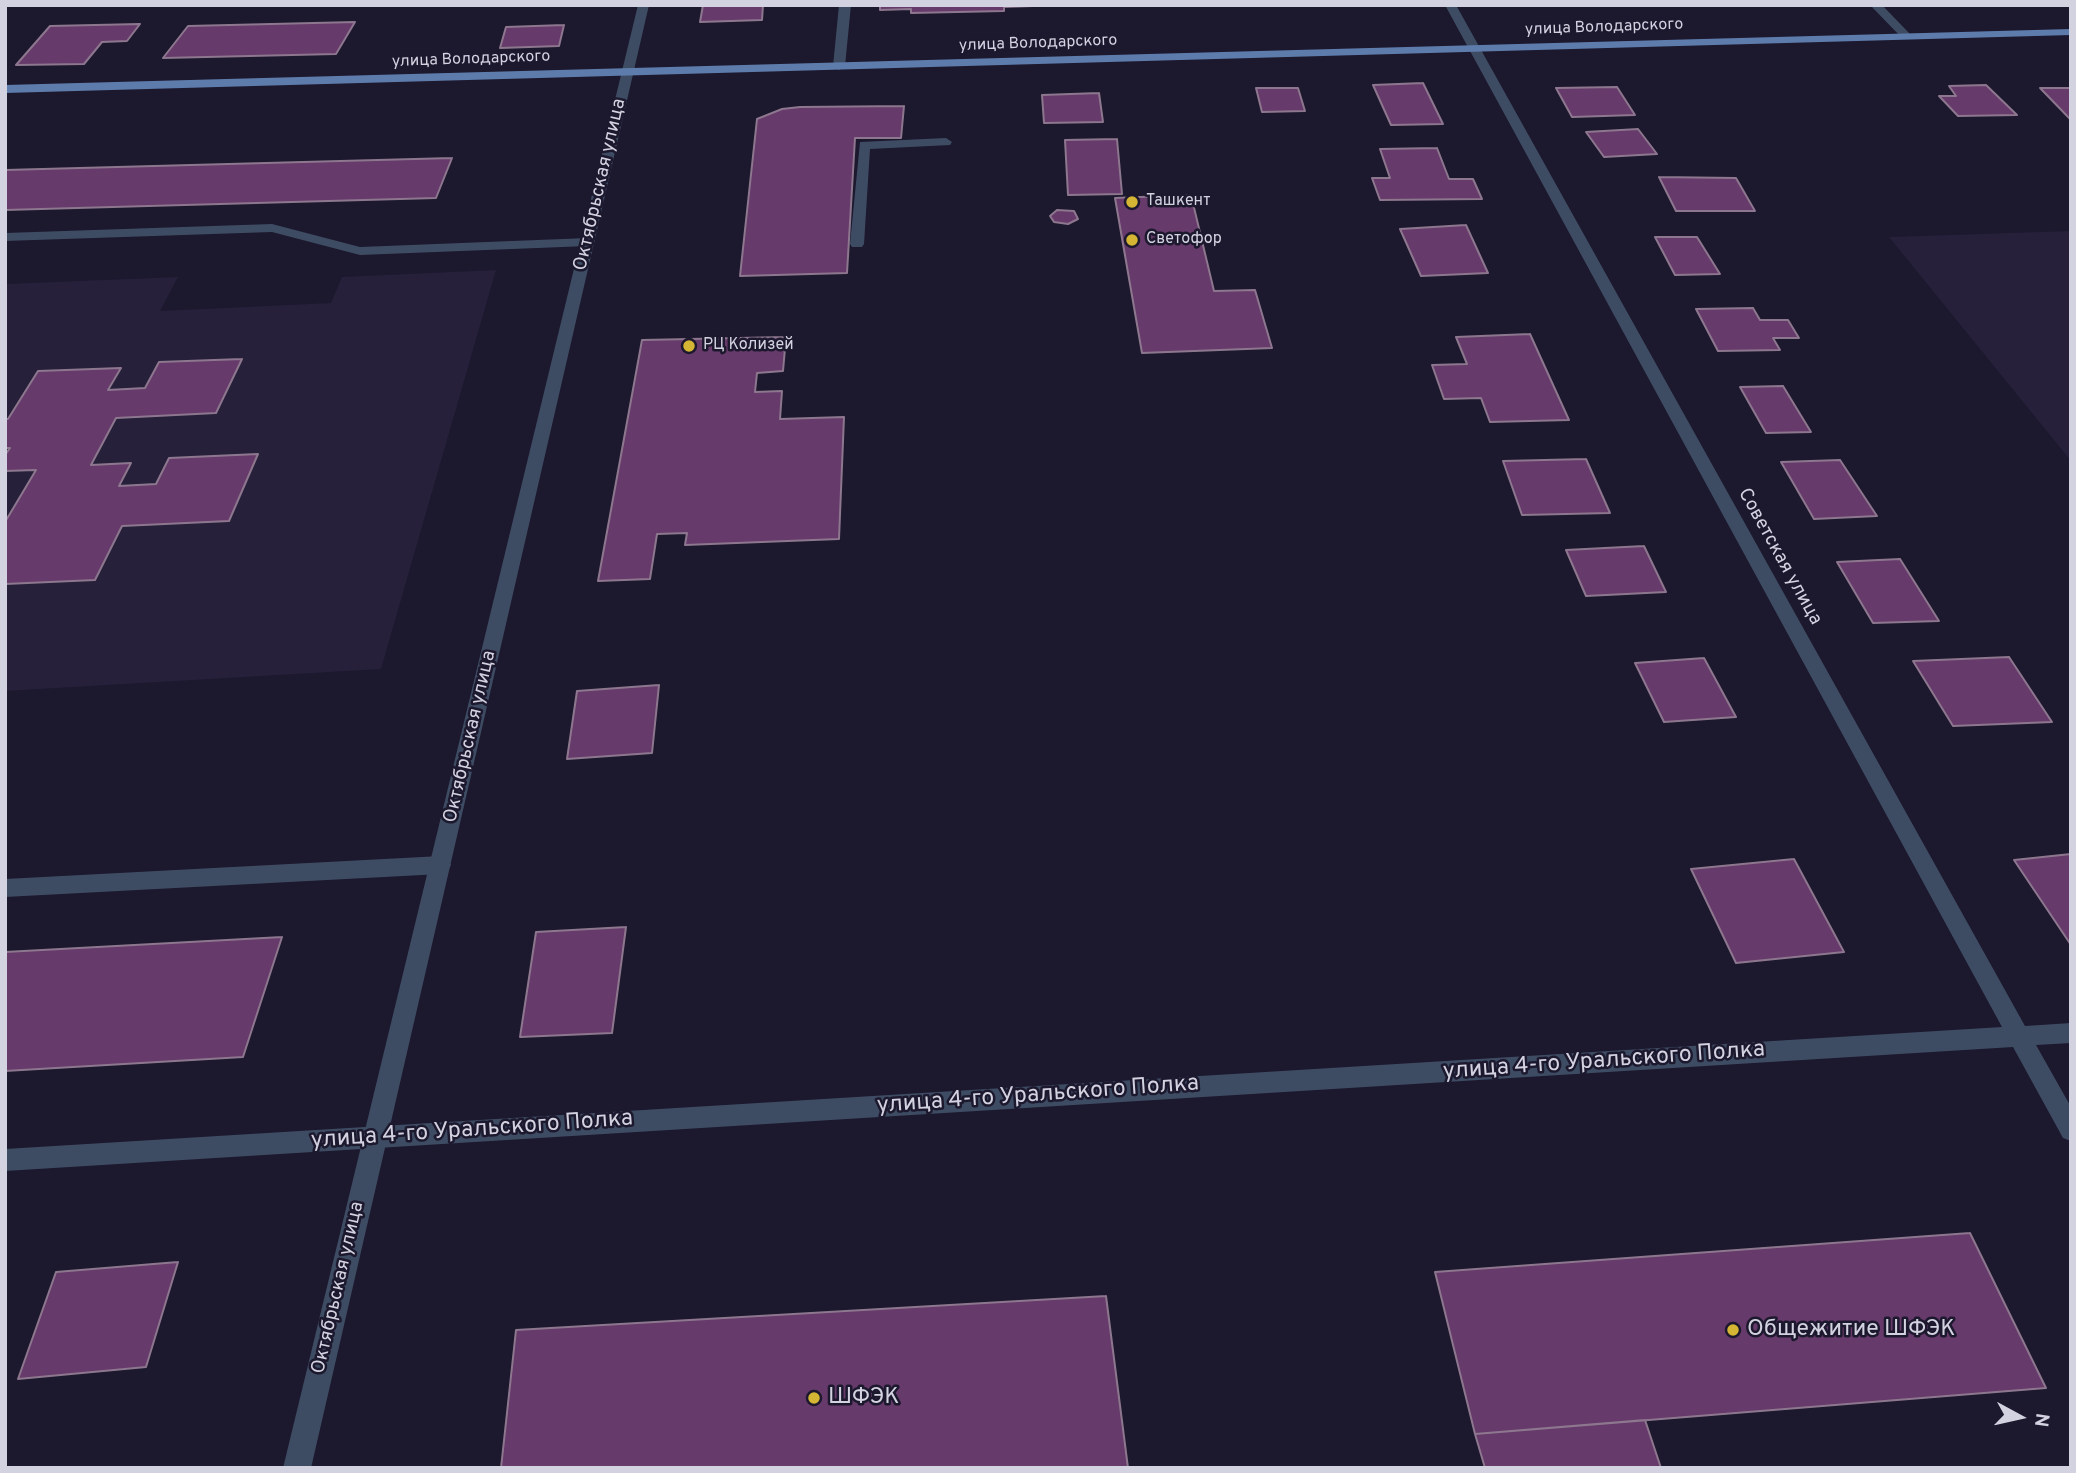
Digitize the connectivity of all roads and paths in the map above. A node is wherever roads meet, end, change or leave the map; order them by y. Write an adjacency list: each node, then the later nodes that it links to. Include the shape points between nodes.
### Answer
1 (644, 5): 9 (street, Октябрьская улица)
2 (845, 5): 8 (street)
3 (1450, 5): 7 (street, Советская улица)
4 (1875, 5): 6 (street)
5 (2071, 32): 6 (main road, улица Володарского)
6 (1906, 36): 7 (main road, улица Володарского)
7 (1474, 47): 8 (main road, улица Володарского); 18 (street, Советская улица)
8 (839, 66): 9 (main road, улица Володарского)
9 (628, 72): 10 (main road, улица Володарского); 13 (street, Октябрьская улица)
10 (5, 89)
11 (946, 142): 14 (street, via 864,145)
12 (5, 237): 13 (street, via 272,228 360,251)
13 (588, 242): 15 (street, Октябрьская улица)
14 (856, 244)
15 (440, 865): 16 (street); 20 (street, Октябрьская улица)
16 (5, 888)
17 (2071, 1033): 18 (street, улица 4-го Уральского Полка)
18 (2020, 1036): 19 (street, Советская улица); 20 (street, улица 4-го Уральского Полка)
19 (2071, 1130)
20 (375, 1137): 21 (street, улица 4-го Уральского Полка); 22 (street, Октябрьская улица)
21 (5, 1160)
22 (296, 1468)

